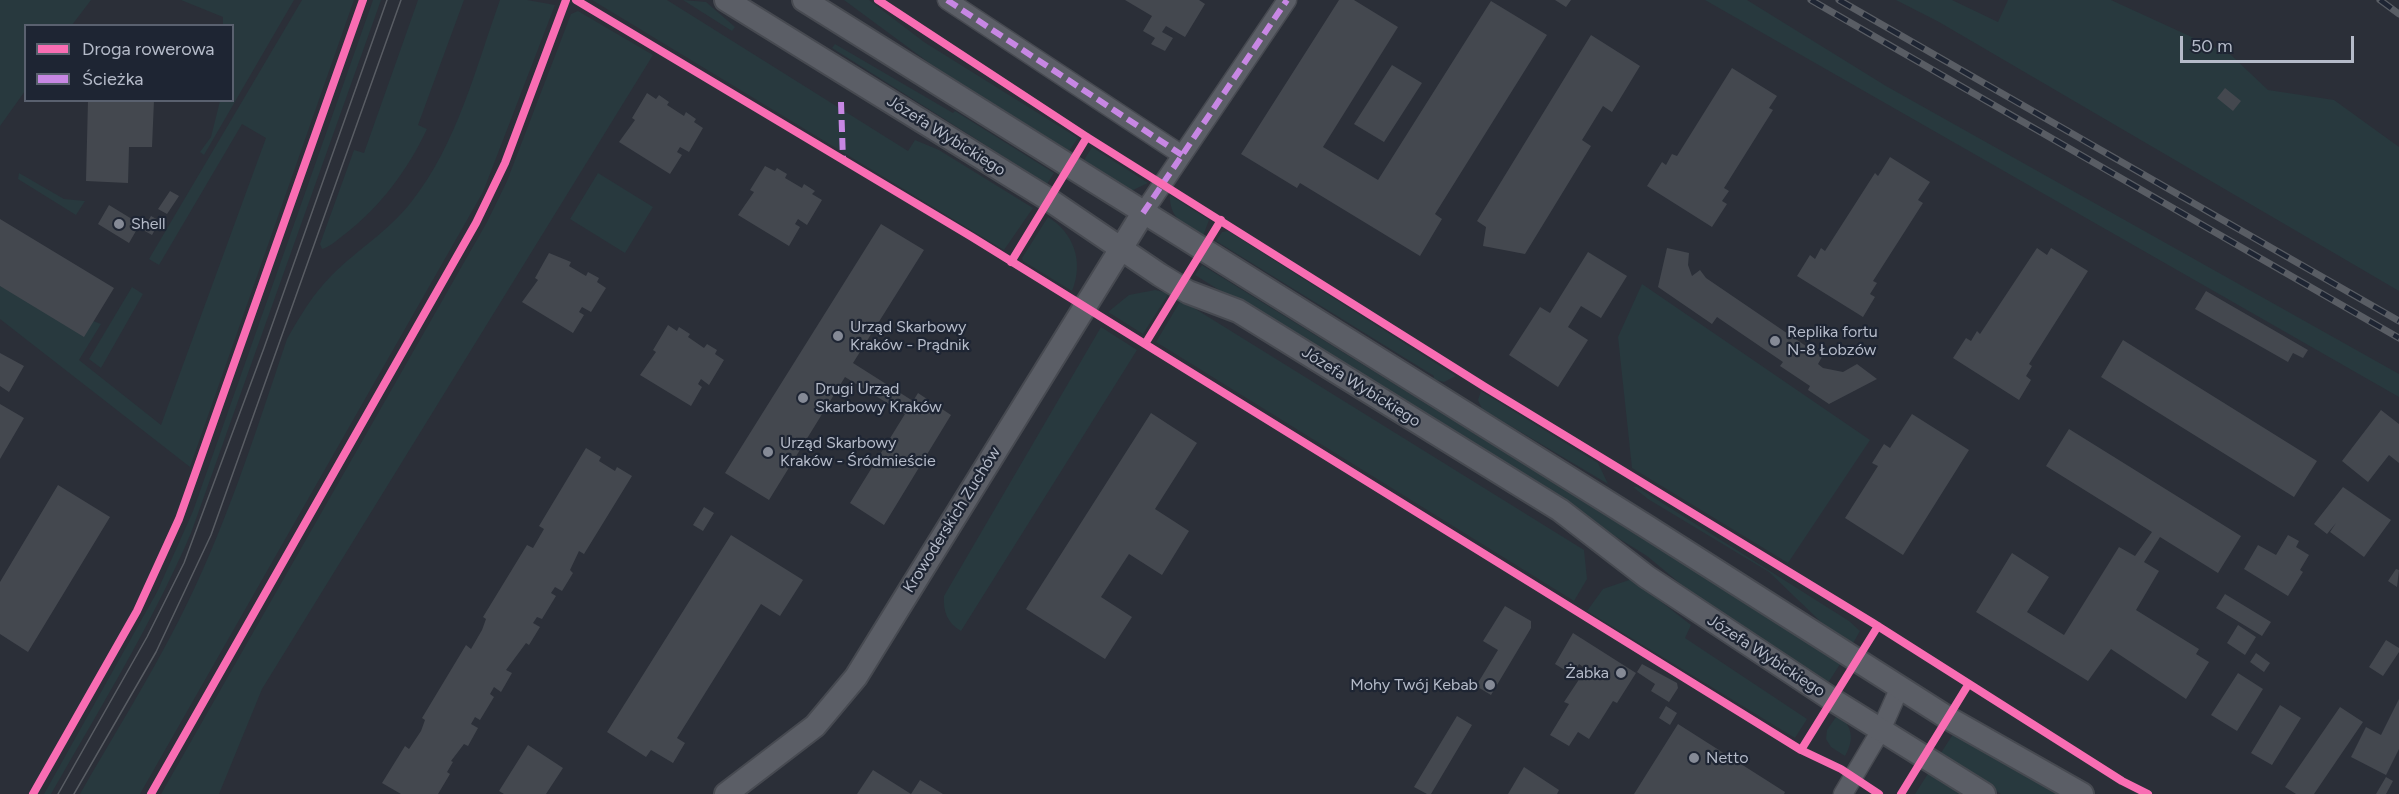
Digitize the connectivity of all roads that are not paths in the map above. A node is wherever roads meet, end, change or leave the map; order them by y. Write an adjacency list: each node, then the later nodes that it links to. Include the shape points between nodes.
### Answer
1 (726, 0): 7 (street, Józefa Wybickiego)
2 (804, 0): 6 (street, Józefa Wybickiego)
3 (947, 0): 5 (street)
4 (1287, 0): 5 (street)
5 (1182, 155): 6 (street)
6 (1143, 213): 7 (street, Krowoderskich Zuchów); 8 (street, Józefa Wybickiego)
7 (1122, 248): 9 (street, Józefa Wybickiego, via 1188,292 1238,311 1560,510 1647,578); 10 (street, Krowoderskich Zuchów, via 856,677 814,726)
8 (1900, 687): 9 (street); 13 (street, Józefa Wybickiego)
9 (1881, 730): 11 (street); 12 (street, Józefa Wybickiego)
10 (726, 794)
11 (1843, 794)
12 (1984, 794)
13 (2082, 794)

